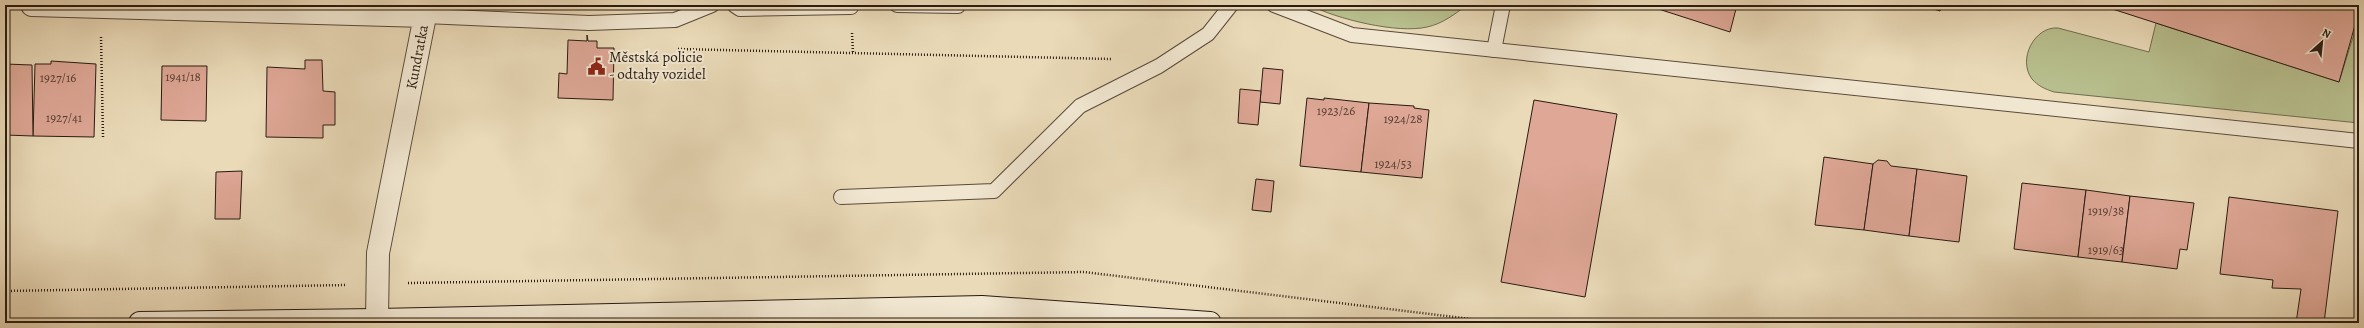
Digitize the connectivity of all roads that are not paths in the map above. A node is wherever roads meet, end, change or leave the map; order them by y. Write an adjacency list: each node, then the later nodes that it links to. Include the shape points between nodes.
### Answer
1 (32, 5): 10 (main road, Kundratka)
2 (712, 5): 10 (lane, via 675,20 589,23)
3 (734, 5): 4 (lane, via 740,8)
4 (852, 5)
5 (897, 5): 9 (lane)
6 (1231, 5): 13 (lane, via 1208,34 1159,66 1080,106 994,191)
7 (1274, 5): 11 (lane, via 1352,35)
8 (1503, 5): 11 (lane)
9 (958, 6)
10 (426, 10): 14 (main road, Kundratka, via 378,253)
11 (1494, 50): 12 (lane)
12 (2359, 141)
13 (841, 197)
14 (377, 320): 15 (main road); 16 (main road, via 982,307)
15 (140, 323)
16 (1210, 323)

